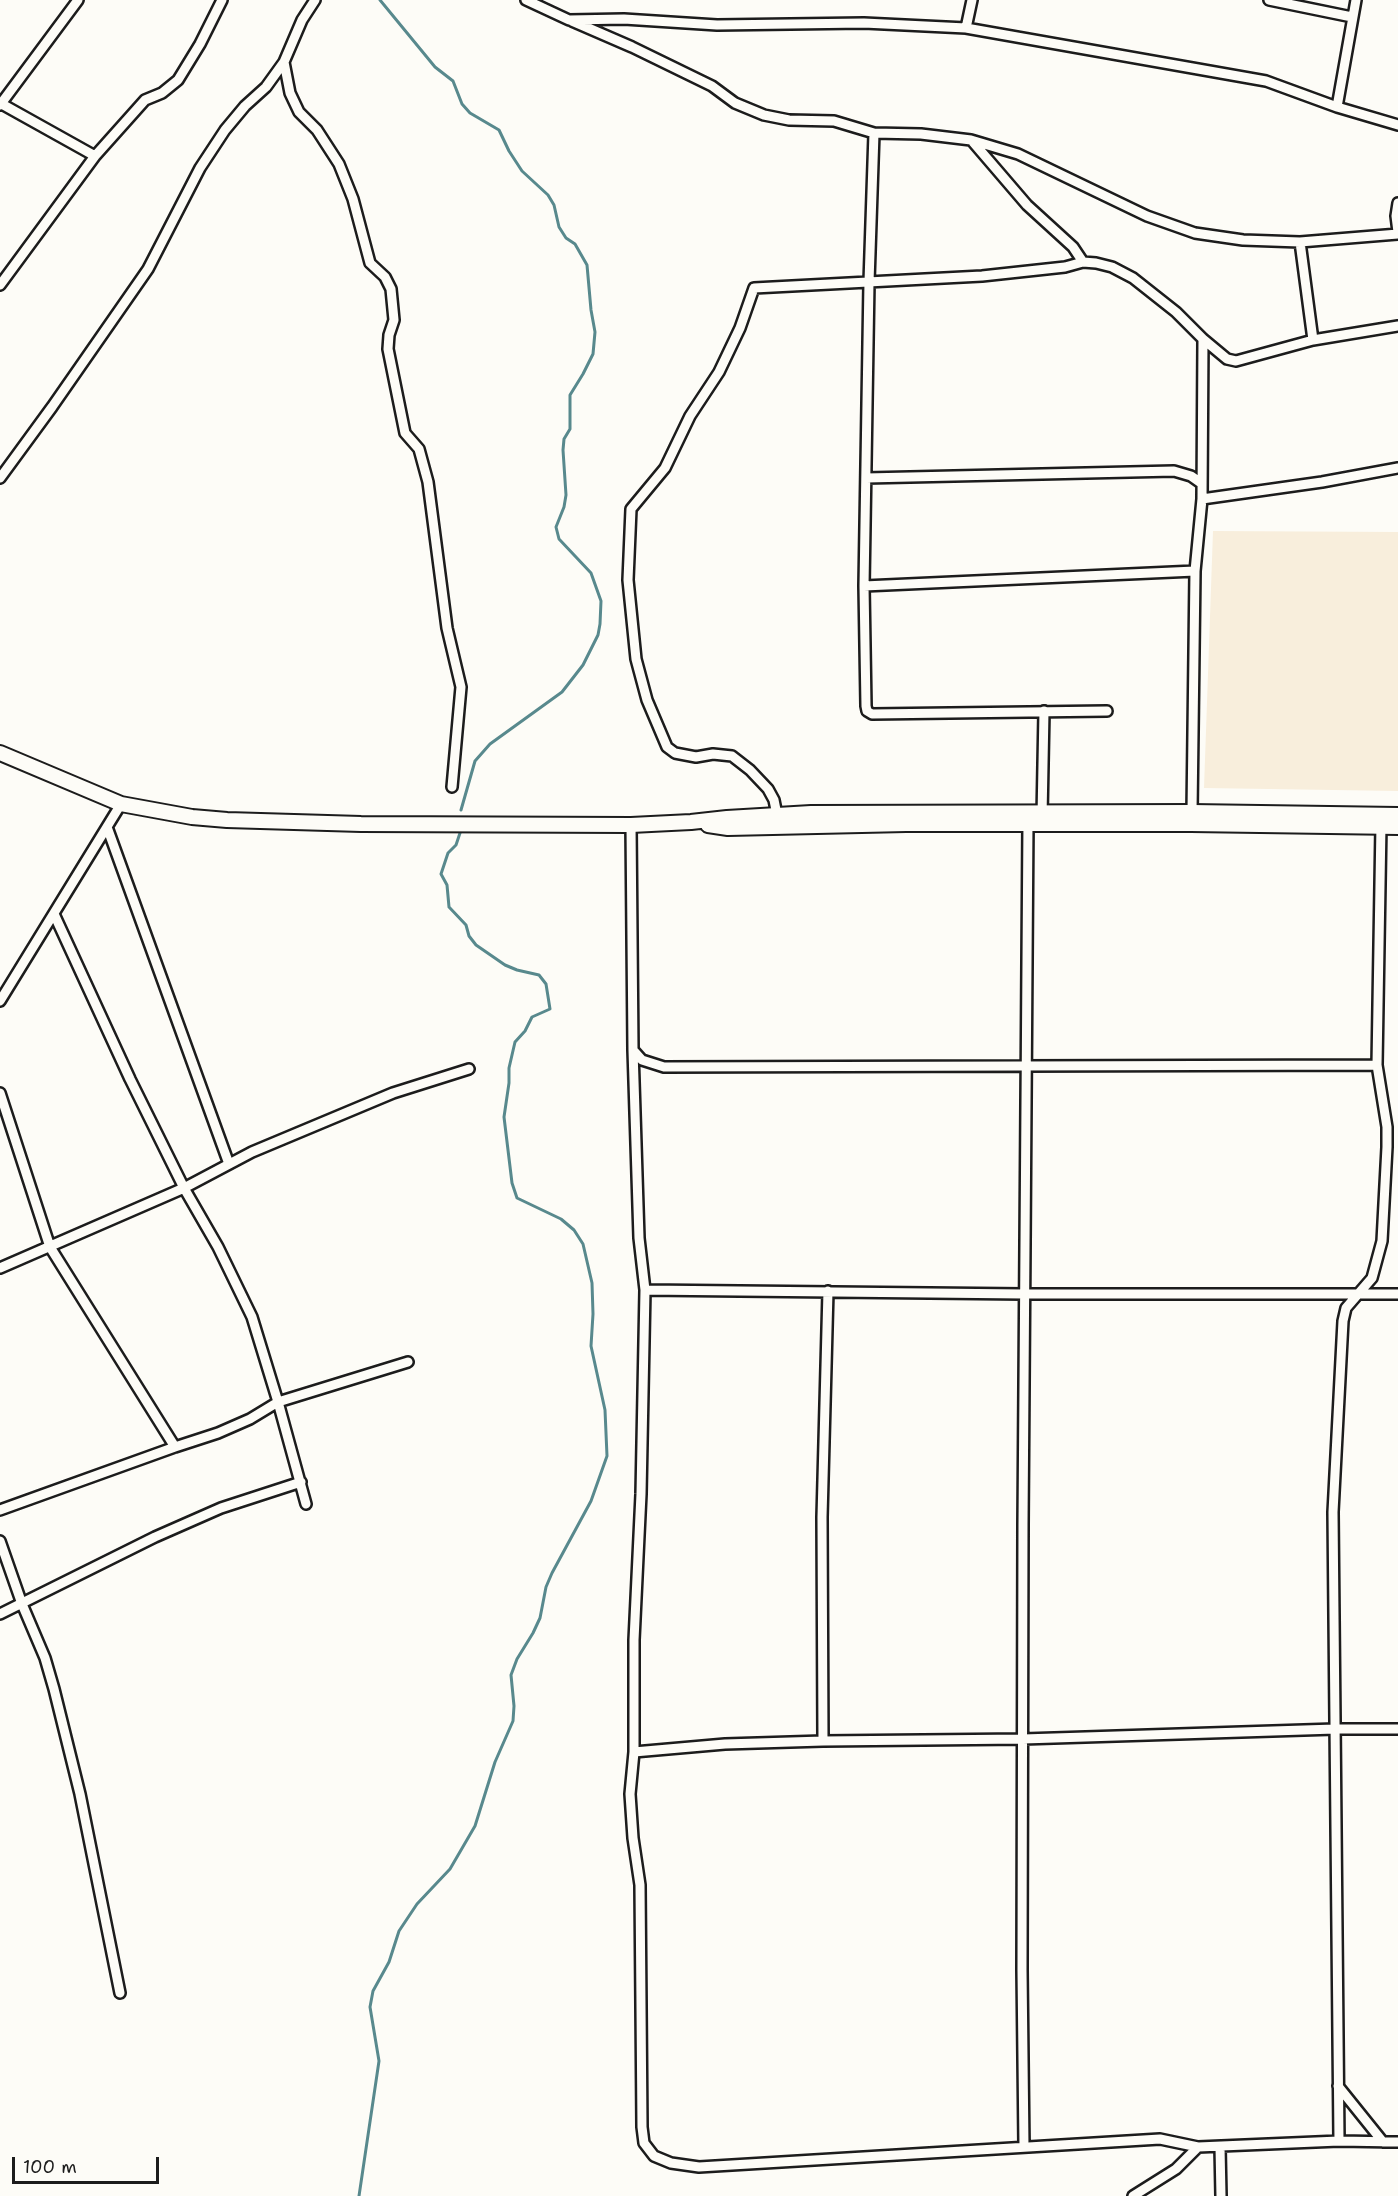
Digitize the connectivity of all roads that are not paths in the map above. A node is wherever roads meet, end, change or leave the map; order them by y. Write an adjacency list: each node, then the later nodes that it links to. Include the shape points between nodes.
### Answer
1 (78, 0): 12 (street)
2 (222, 0): 17 (street, via 178,80 145,100)
3 (315, 0): 11 (street)
4 (526, 0): 9 (street)
5 (972, 0): 10 (street)
6 (1269, 0): 8 (street)
7 (1356, 0): 8 (street)
8 (1352, 17): 13 (street)
9 (569, 20): 10 (street); 15 (street, via 682,71 735,103 764,115 834,121)
10 (966, 28): 13 (street, via 1266,81)
11 (284, 62): 28 (street, via 225,130 200,168 148,269); 37 (street, via 290,93 299,112 317,130 339,164 370,263 386,277 391,289 394,320 387,349 405,433 419,449 428,482 447,628 461,687)
12 (0, 104): 17 (street)
13 (1336, 107): 14 (street)
14 (1398, 125)
15 (874, 133): 16 (street); 22 (street)
16 (972, 140): 20 (street, via 1017,154 1147,216 1195,233); 21 (street, via 1015,192 1073,247)
17 (95, 156): 23 (street)
18 (1398, 203): 19 (street)
19 (1398, 233): 20 (street)
20 (1300, 242): 26 (street)
21 (1083, 262): 22 (street, via 1022,272); 25 (street, via 1112,267 1133,278)
22 (869, 282): 29 (street); 40 (street, via 754,288 719,372 690,416 665,468 631,509 628,580 636,659 647,700 667,747 675,753 696,757 732,756 768,789)
23 (0, 285)
24 (1398, 326): 26 (street)
25 (1203, 339): 26 (street, via 1227,359 1236,361); 30 (street)
26 (1312, 340)
27 (1398, 468): 31 (street)
28 (0, 478)
29 (866, 478): 30 (street, via 1174,471); 33 (street)
30 (1201, 483): 31 (street)
31 (1202, 499): 32 (street)
32 (1195, 571): 33 (street); 39 (street)
33 (864, 586): 34 (street, via 867,711)
34 (1044, 711): 35 (street); 42 (street)
35 (1107, 711)
36 (0, 753): 38 (main road)
37 (452, 787)
38 (121, 804): 45 (main road, via 192,817 304,824); 46 (street)
39 (1192, 812): 42 (main road); 43 (main road)
40 (777, 815): 42 (main road, via 905,812); 44 (main road)
41 (1398, 815): 43 (main road)
42 (1035, 819): 43 (main road, via 1191,824); 44 (main road, via 728,828); 52 (street)
43 (1381, 820): 47 (main road); 51 (street)
44 (691, 822): 45 (main road)
45 (631, 825): 50 (street)
46 (107, 827): 48 (street); 55 (street)
47 (1398, 827)
48 (54, 914): 49 (street); 56 (street)
49 (0, 1001)
50 (633, 1050): 52 (street, via 642,1060 664,1067); 59 (street, via 639,1238)
51 (1377, 1065): 52 (street); 62 (street, via 1387,1127 1382,1241 1372,1278)
52 (1026, 1067): 61 (street)
53 (469, 1069): 55 (street, via 393,1093)
54 (0, 1094): 57 (street)
55 (229, 1164): 56 (street)
56 (184, 1188): 57 (street); 65 (street, via 252,1317)
57 (50, 1247): 58 (street); 66 (street)
58 (0, 1268)
59 (645, 1290): 60 (street); 77 (street)
60 (828, 1291): 61 (street); 76 (street, via 822,1517)
61 (1024, 1294): 62 (street); 75 (street)
62 (1357, 1294): 63 (street); 73 (street, via 1342,1321 1333,1512)
63 (1398, 1294)
64 (408, 1362): 65 (street)
65 (278, 1401): 66 (street, via 250,1419); 67 (street)
66 (175, 1447): 69 (street)
67 (301, 1482): 68 (street); 71 (street, via 221,1508 166,1532)
68 (306, 1504)
69 (0, 1510)
70 (0, 1542): 71 (street)
71 (22, 1604): 72 (street); 78 (street, via 54,1689 80,1794)
72 (0, 1614)
73 (1335, 1729): 74 (street); 75 (street); 79 (street)
74 (1398, 1730)
75 (1023, 1739): 76 (street); 83 (street)
76 (823, 1741): 77 (street)
77 (634, 1752): 83 (street, via 630,1794 640,1885 642,2127 644,2143 654,2156 699,2167)
78 (120, 1993)
79 (1338, 2086): 80 (street); 81 (street)
80 (1339, 2140): 81 (street); 85 (street)
81 (1383, 2142): 82 (street)
82 (1398, 2142)
83 (1024, 2147): 84 (street, via 1160,2139)
84 (1198, 2147): 85 (street); 86 (street, via 1176,2169)
85 (1220, 2147): 87 (street)
86 (1132, 2196)
87 (1221, 2196)

